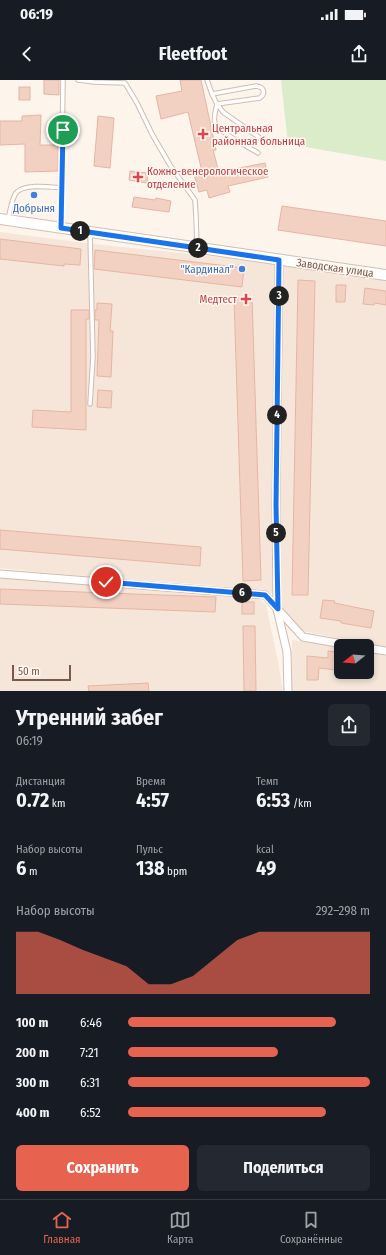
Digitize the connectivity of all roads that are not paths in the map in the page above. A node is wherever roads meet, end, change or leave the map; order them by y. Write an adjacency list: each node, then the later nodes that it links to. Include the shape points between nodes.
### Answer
1 (63, 80): 9 (lane)
2 (78, 80): 4 (lane)
3 (208, 80): 5 (lane)
4 (125, 82): 13 (lane, via 170,165 195,200)
5 (212, 94): 6 (lane); 6 (lane, via 256,86 261,86 264,92 260,98)
6 (217, 104): 7 (lane); 8 (lane, via 215,123 220,130)
7 (264, 141)
8 (258, 153)
9 (62, 188): 10 (lane, via 20,189 15,194); 11 (lane)
10 (4, 220): 11 (street, Заводская улица)
11 (61, 228): 12 (street, Заводская улица)
12 (90, 232): 13 (street, Заводская улица); 16 (lane, via 93,357)
13 (197, 248): 14 (street, Заводская улица)
14 (279, 260): 15 (street, Заводская улица); 18 (street, via 276,505)
15 (386, 275)
16 (90, 404)
17 (0, 574): 18 (street, via 265,595)
18 (278, 609): 19 (street, via 303,637); 22 (street, via 286,652)
19 (334, 642)
20 (374, 649): 21 (street)
21 (386, 652)
22 (288, 691)

